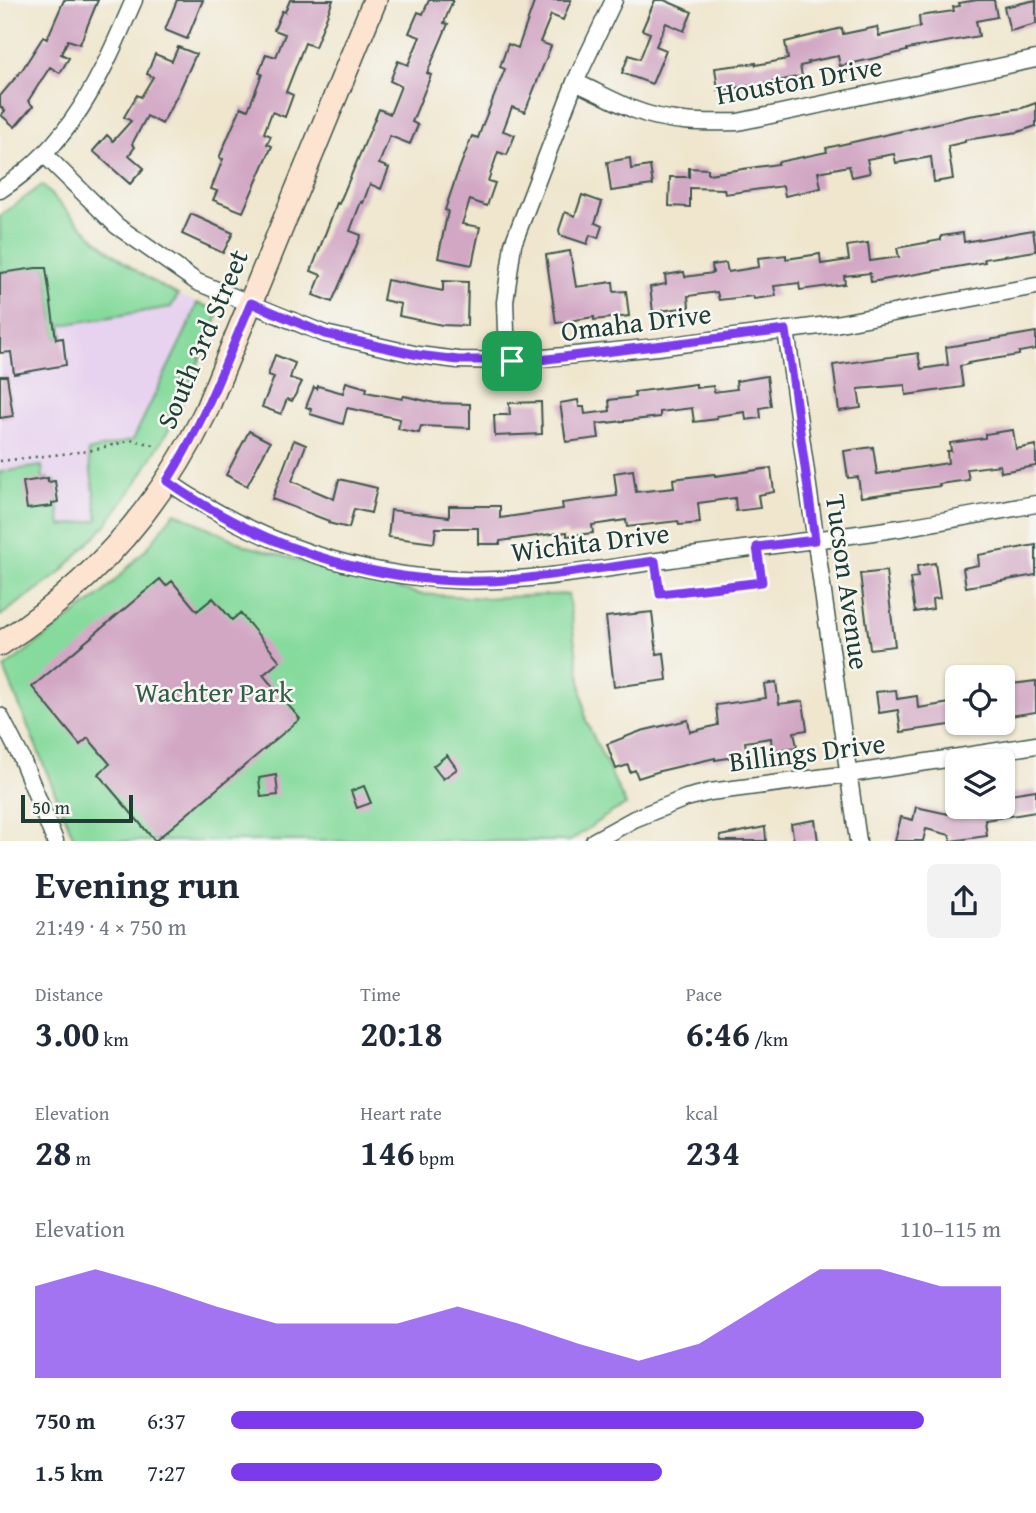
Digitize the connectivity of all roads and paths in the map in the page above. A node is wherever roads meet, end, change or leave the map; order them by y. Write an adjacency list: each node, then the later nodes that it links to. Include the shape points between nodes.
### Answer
1 (134, 0): 6 (street, via 90,96)
2 (375, 0): 9 (street, South 3rd Street)
3 (614, 0): 5 (street)
4 (1036, 59): 5 (street, Houston Drive, via 738,122 689,122 650,115)
5 (575, 82): 11 (street, via 513,244 505,302)
6 (45, 155): 7 (street); 9 (street, Omaha Drive, via 140,243 197,282)
7 (0, 190)
8 (1036, 286): 10 (street, Omaha Drive)
9 (251, 303): 11 (street, Omaha Drive, via 325,334 418,355); 14 (street, South 3rd Street, via 206,411)
10 (786, 330): 11 (street, Omaha Drive); 16 (street, Tucson Avenue)
11 (512, 361)
12 (158, 446): 13 (path, via 133,440)
13 (0, 461)
14 (167, 481): 18 (street, Wichita Drive, via 237,524 278,542 396,574 451,580 517,579); 19 (street, South 3rd Street, via 105,559 75,588)
15 (1036, 504): 16 (street, Wichita Drive)
16 (815, 540): 17 (street, Wichita Drive); 22 (street, Tucson Avenue)
17 (757, 547): 18 (street, Wichita Drive); 18 (lane, via 762,582 660,594)
18 (655, 561)
19 (0, 643)
20 (0, 716): 23 (street)
21 (1036, 745): 22 (street, Billings Drive)
22 (849, 774): 24 (street, Billings Drive, via 686,798); 25 (street, Tucson Avenue)
23 (55, 841)
24 (594, 841)
25 (858, 841)

